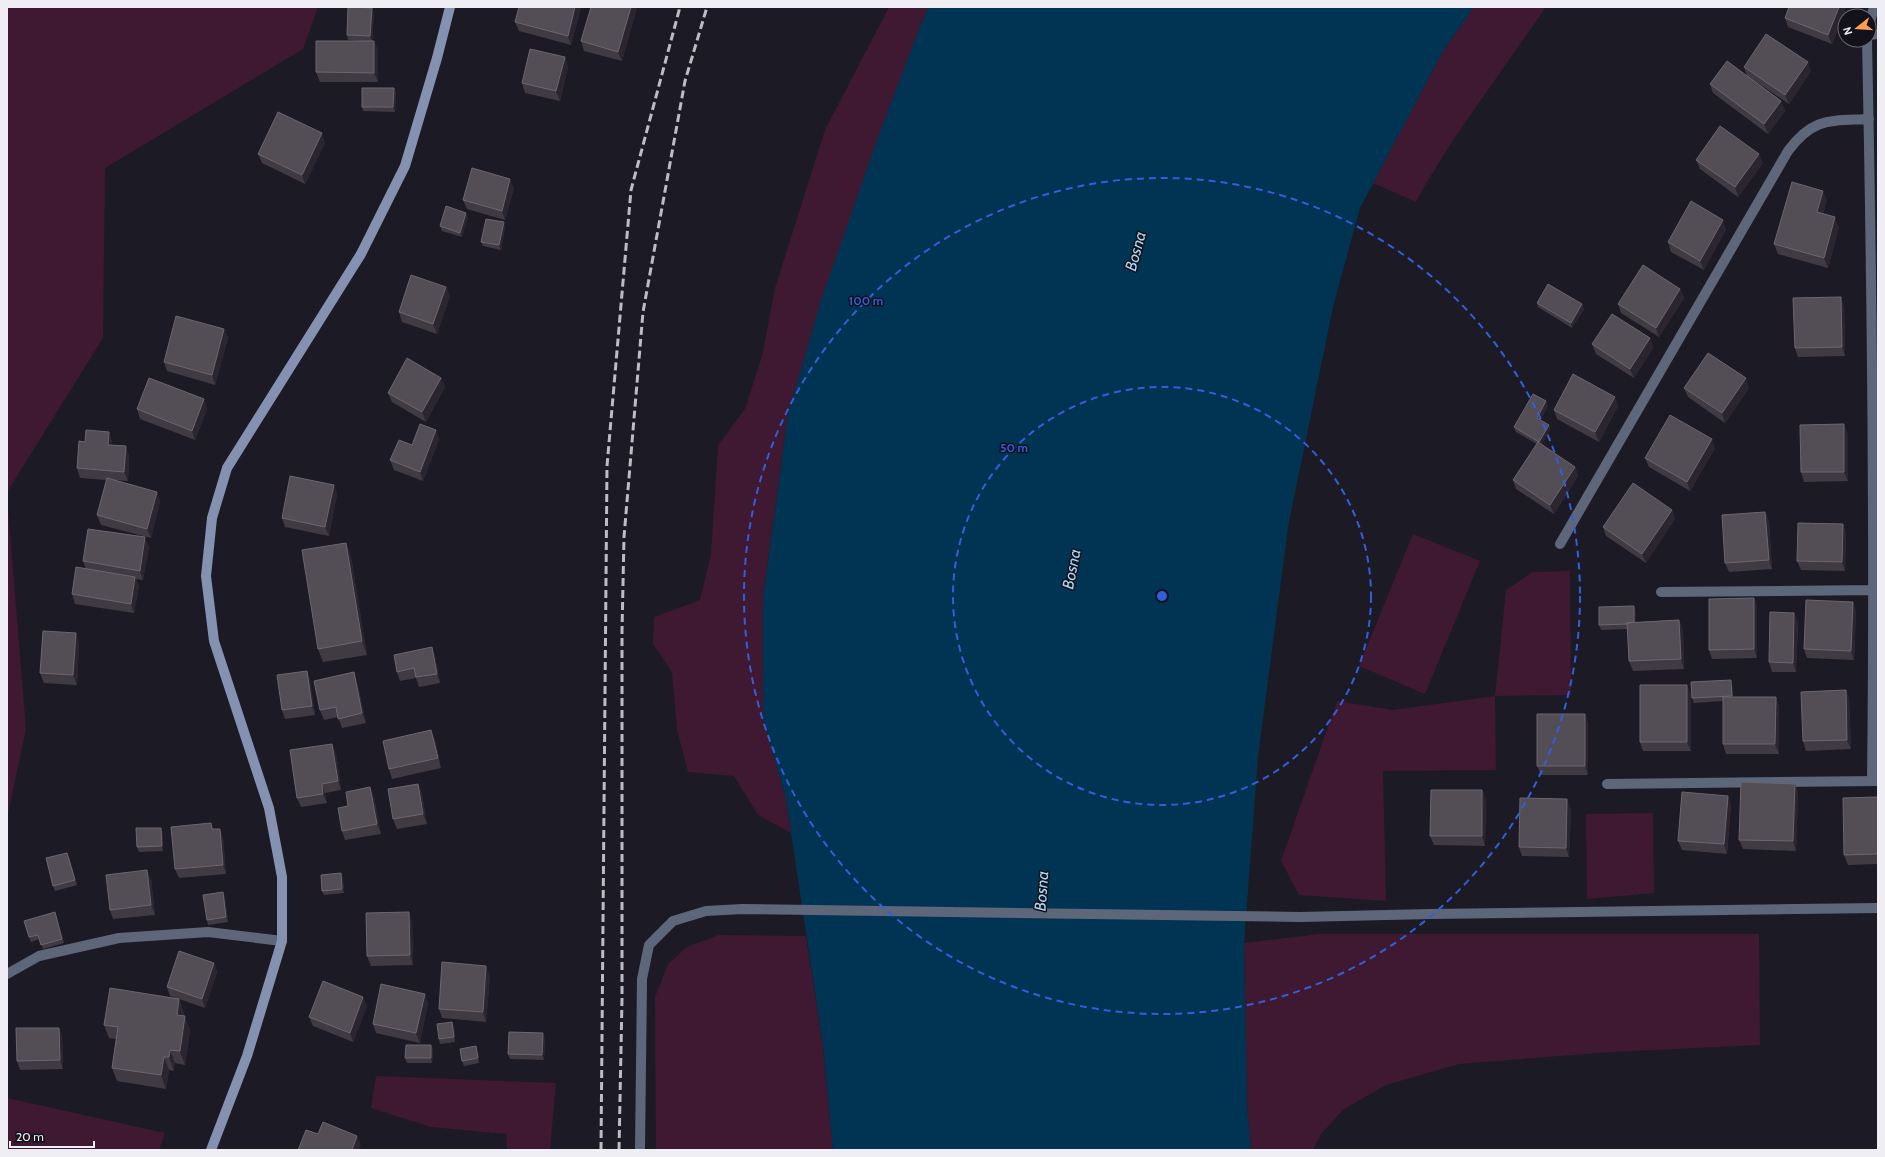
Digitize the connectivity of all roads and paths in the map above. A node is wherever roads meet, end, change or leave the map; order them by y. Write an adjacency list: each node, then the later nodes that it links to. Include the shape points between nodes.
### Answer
1 (450, 7): 11 (main road, via 405,166 361,254 226,468 212,518 206,576 214,641 269,808 282,878)
2 (1867, 48): 3 (street)
3 (1869, 119): 4 (street); 5 (street, via 1817,124 1806,130 1788,151)
4 (1875, 268): 6 (street)
5 (1560, 544)
6 (1875, 590): 7 (street); 8 (street)
7 (1661, 592)
8 (1875, 781): 9 (street)
9 (1606, 784)
10 (1878, 908): 14 (street, via 1300,917 706,910 673,921 649,945 642,979)
11 (282, 941): 12 (street, via 208,932 120,938 39,956); 13 (main road, via 247,1056)
12 (7, 974)
13 (210, 1150)
14 (640, 1150)

